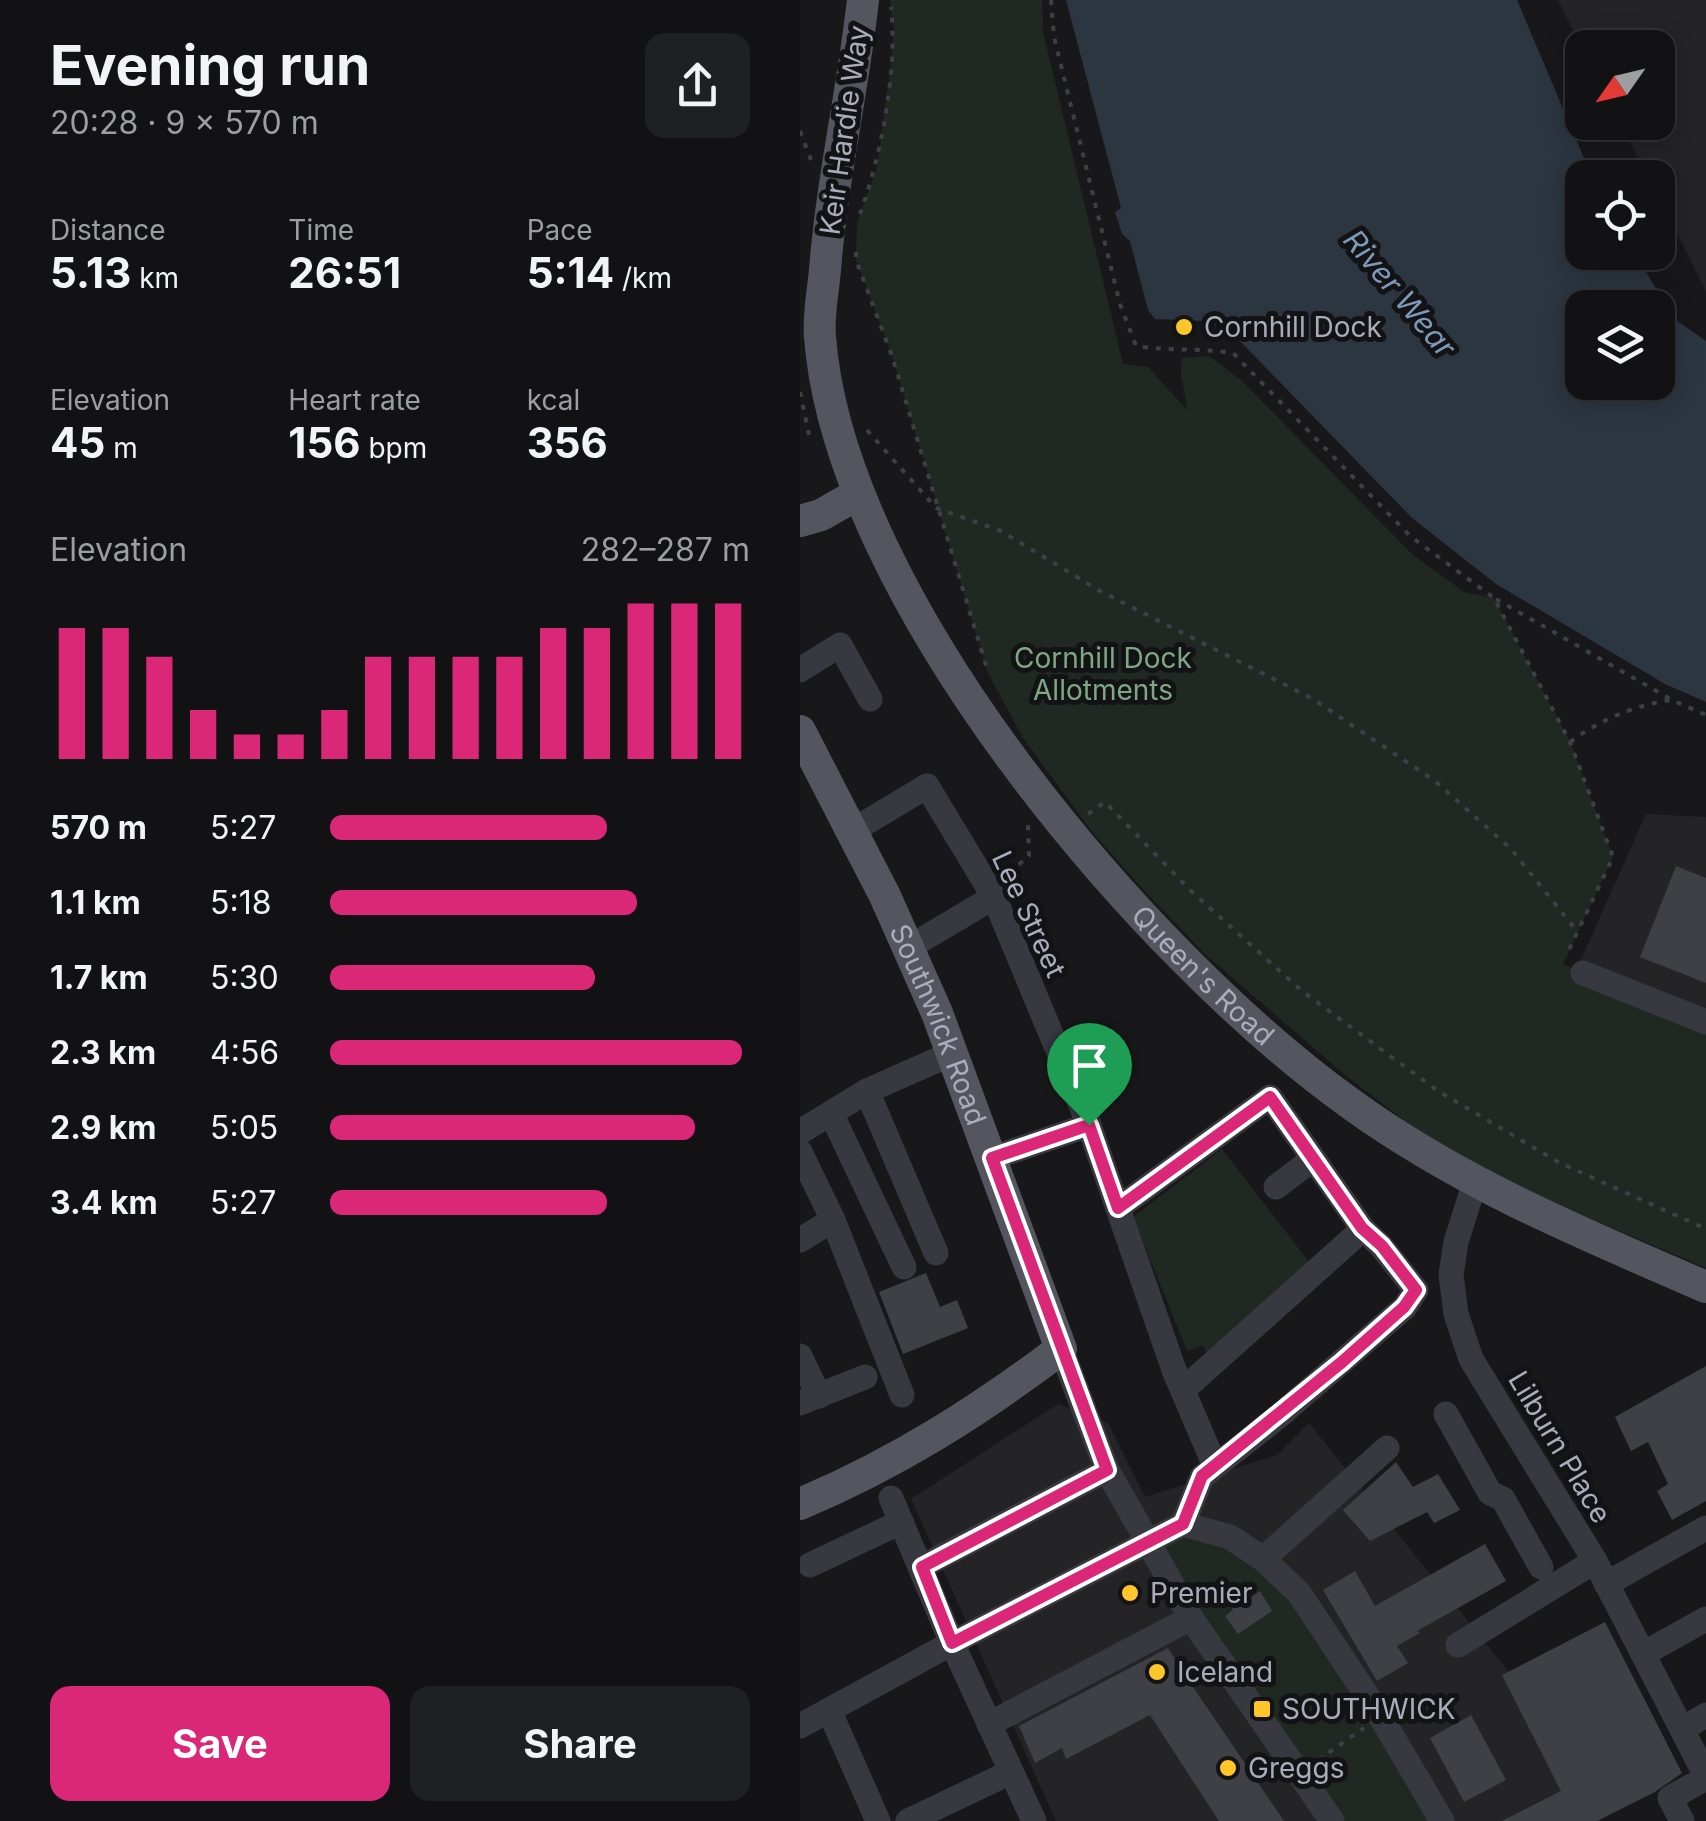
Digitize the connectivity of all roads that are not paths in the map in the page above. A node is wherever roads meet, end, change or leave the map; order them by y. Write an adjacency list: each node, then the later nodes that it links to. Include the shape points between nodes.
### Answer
1 (863, 0): 2 (main road, Keir Hardie Way, via 819,334 826,386)
2 (858, 494): 3 (main road); 20 (main road, Queen's Road, via 949,666 1104,873 1276,1046 1352,1105)
3 (807, 524)
4 (800, 670): 5 (street, via 840,646)
5 (870, 699)
6 (800, 731): 7 (main road, Southwick Road)
7 (852, 831): 8 (street, Lee Street, via 927,786); 9 (main road, Southwick Road)
8 (992, 894): 9 (street); 15 (street, Lee Street)
9 (908, 948): 12 (main road, Southwick Road)
10 (1584, 973): 11 (street)
11 (1706, 1022)
12 (952, 1053): 13 (street); 18 (main road, Southwick Road)
13 (868, 1091): 14 (street); 26 (street)
14 (831, 1113): 16 (street); 27 (street)
15 (1089, 1125): 18 (street); 22 (street, Lee Street)
16 (800, 1132)
17 (800, 1152): 23 (street)
18 (992, 1158): 29 (main road, Southwick Road)
19 (1314, 1159): 21 (street); 22 (street, via 1270,1097); 24 (street)
20 (1474, 1182): 28 (main road, Queen's Road); 39 (street, Lilburn Place, via 1451,1275 1456,1314 1472,1359)
21 (1276, 1187)
22 (1118, 1208): 32 (street, Lee Street)
23 (833, 1220): 25 (street); 33 (street)
24 (1362, 1228): 32 (street); 37 (street, via 1416,1290 1391,1319)
25 (800, 1240)
26 (936, 1253)
27 (904, 1267)
28 (1706, 1286)
29 (1061, 1349): 38 (street, Southwick Road); 41 (main road, via 936,1437)
30 (800, 1356): 34 (street)
31 (865, 1377): 34 (street)
32 (1183, 1390): 37 (street, Lee Street)
33 (902, 1395)
34 (810, 1400)
35 (1446, 1414): 40 (street, via 1490,1494)
36 (1387, 1448): 45 (street)
37 (1216, 1466): 42 (street, via 1202,1476)
38 (1107, 1470): 44 (street, Southwick Road); 47 (street)
39 (1541, 1477): 40 (street); 49 (street, Lilburn Place)
40 (1503, 1499): 48 (street)
41 (800, 1504)
42 (1183, 1524): 44 (street); 45 (street, via 1230,1537)
43 (1706, 1528): 49 (street)
44 (1148, 1543): 50 (street, Southwick Road); 52 (street)
45 (1263, 1559): 66 (street, via 1298,1593)
46 (810, 1565): 47 (street, via 896,1510)
47 (922, 1567): 52 (street)
48 (1541, 1567)
49 (1600, 1573): 53 (street); 54 (street, Lilburn Place)
50 (1191, 1618): 57 (street); 62 (street, Southwick Road)
51 (1706, 1619): 54 (street)
52 (952, 1643): 55 (street); 57 (street)
53 (1458, 1645)
54 (1642, 1654): 59 (street, Lilburn Place)
55 (828, 1710): 58 (street); 63 (street)
56 (1706, 1715): 59 (street)
57 (989, 1724): 60 (street)
58 (800, 1726)
59 (1682, 1729): 61 (street, Lilburn Place)
60 (1011, 1772): 64 (street); 65 (street)
61 (1706, 1777): 67 (street, via 1670,1798)
62 (1328, 1820)
63 (878, 1821)
64 (908, 1821)
65 (1034, 1821)
66 (1442, 1821)
67 (1682, 1821)

